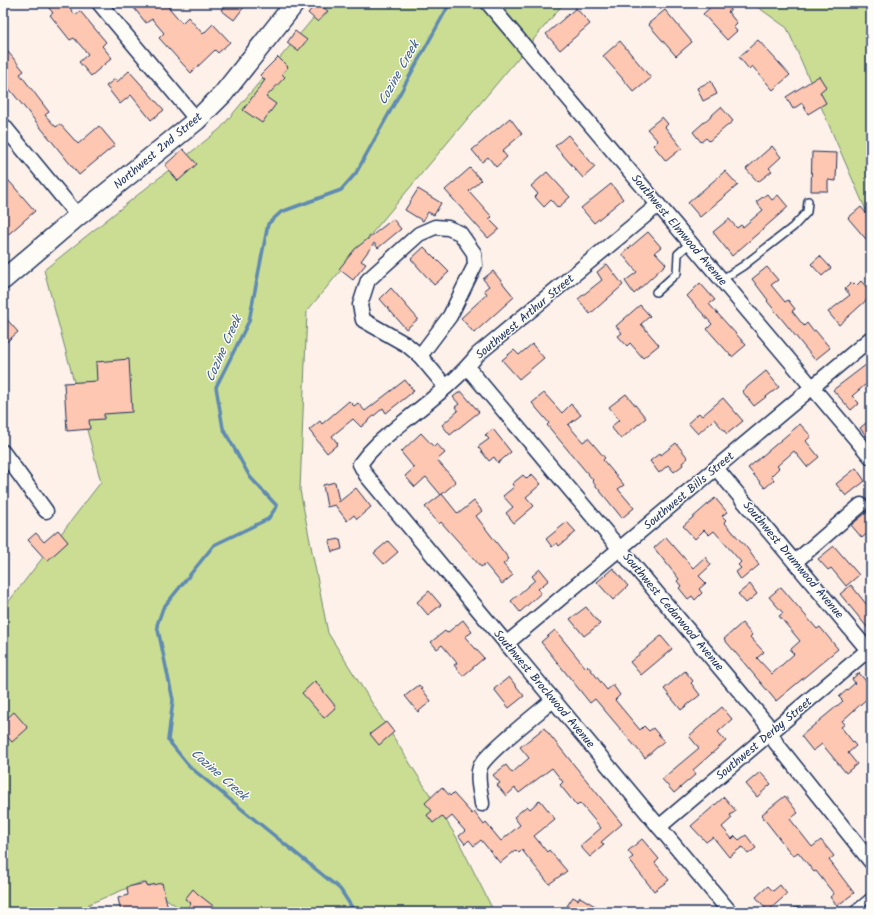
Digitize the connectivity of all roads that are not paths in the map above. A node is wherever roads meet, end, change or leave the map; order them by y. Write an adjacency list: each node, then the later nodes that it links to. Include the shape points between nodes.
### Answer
1 (98, 3): 4 (street)
2 (295, 3): 4 (main road, Northwest 2nd Street, via 228,88)
3 (488, 3): 7 (street, Southwest Elmwood Avenue)
4 (197, 120): 8 (main road, Northwest 2nd Street)
5 (3, 125): 8 (street)
6 (808, 202): 11 (lane, via 807,212 794,227)
7 (658, 205): 9 (street, Southwest Elmwood Avenue); 15 (street, Southwest Arthur Street, via 478,354)
8 (78, 216): 10 (main road, Northwest 2nd Street)
9 (690, 242): 11 (street, Southwest Elmwood Avenue); 12 (lane, via 678,254 677,273)
10 (3, 280)
11 (721, 280): 17 (street, Southwest Elmwood Avenue)
12 (656, 292)
13 (871, 338): 17 (street, Southwest Bills Street)
14 (420, 356): 14 (street, via 450,316 476,264 474,253 460,233 448,228 435,227 419,234 381,267 368,280 360,305 363,320 407,345); 16 (street)
15 (468, 368): 16 (street, Southwest Arthur Street); 24 (street, Southwest Cedarwood Avenue)
16 (446, 387): 20 (street, Southwest Arthur Street, via 370,449)
17 (812, 388): 19 (street, Southwest Elmwood Avenue); 21 (street, Southwest Bills Street)
18 (3, 452): 23 (street)
19 (871, 457)
20 (360, 464): 26 (street, Southwest Brockwood Avenue, via 366,475)
21 (716, 468): 24 (street, Southwest Bills Street); 25 (street, Southwest Drumwood Avenue)
22 (861, 505): 25 (street)
23 (46, 511)
24 (620, 549): 26 (street, Southwest Bills Street); 29 (street, Southwest Cedarwood Avenue, via 766,723)
25 (795, 562): 27 (street, Southwest Drumwood Avenue)
26 (506, 644): 28 (street, Southwest Brockwood Avenue)
27 (870, 651): 29 (street, Southwest Derby Street)
28 (553, 700): 30 (street, via 489,755 481,767 479,776); 31 (street, Southwest Brockwood Avenue)
29 (771, 733): 31 (street, Southwest Derby Street); 32 (street, Southwest Cedarwood Avenue, via 776,743)
30 (482, 804)
31 (659, 828): 34 (street, Southwest Brockwood Avenue)
32 (871, 862)
33 (871, 896): 37 (lane)
34 (730, 912)
35 (797, 912): 36 (lane)
36 (806, 912)
37 (852, 912)

